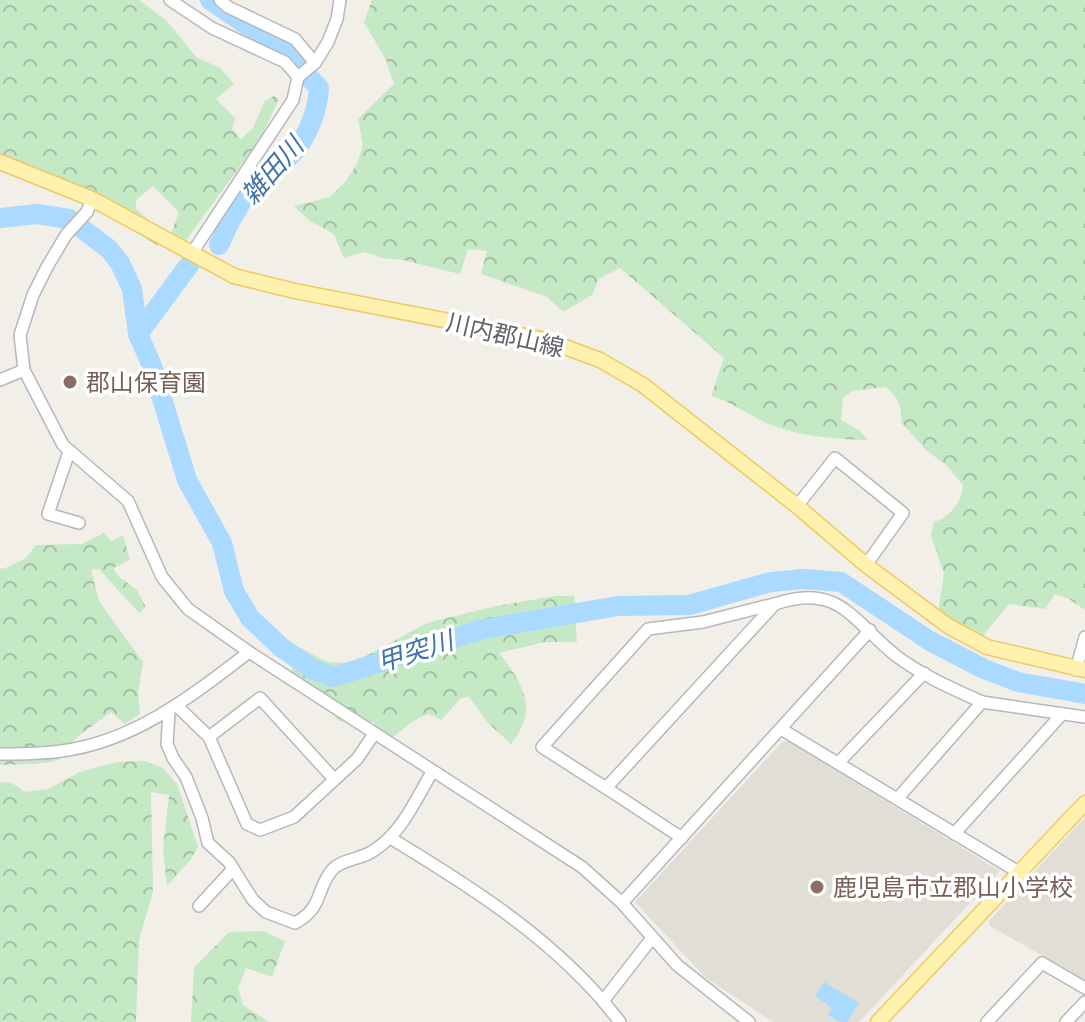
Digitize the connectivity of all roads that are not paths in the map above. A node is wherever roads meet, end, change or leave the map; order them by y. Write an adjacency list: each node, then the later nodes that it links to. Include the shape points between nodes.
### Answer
1 (170, 0): 5 (street, via 212,28 285,62)
2 (220, 0): 4 (street, via 295,39)
3 (340, 0): 4 (street)
4 (315, 63): 5 (street)
5 (298, 77): 8 (street, via 293,100)
6 (0, 162): 7 (main road, 川内郡山線)
7 (89, 205): 8 (main road, 川内郡山線); 9 (street, via 47,267 24,318)
8 (192, 253): 12 (main road, 川内郡山線, via 234,276 546,340 600,360 643,385)
9 (24, 370): 10 (street); 11 (street)
10 (0, 380)
11 (69, 452): 13 (street, via 48,514); 18 (street, via 128,501 149,551 188,609)
12 (797, 506): 14 (main road, 川内郡山線); 14 (street, via 835,458 903,513)
13 (79, 523)
14 (866, 565): 19 (main road, 川内郡山線, via 948,626 987,647)
15 (775, 604): 16 (street, via 815,595 836,603); 32 (street); 32 (street, via 648,629 542,747)
16 (870, 630): 20 (street); 25 (street)
17 (1085, 637): 19 (street)
18 (249, 652): 22 (street); 26 (street)
19 (1080, 670)
20 (924, 673): 21 (street); 29 (street)
21 (982, 702): 23 (street); 33 (street)
22 (173, 709): 27 (street); 28 (street, via 93,744); 38 (street, via 167,744 186,777 208,843)
23 (1062, 714): 24 (street); 35 (street)
24 (1085, 717)
25 (781, 729): 29 (street); 36 (street)
26 (374, 734): 30 (street); 31 (street)
27 (209, 737): 31 (street, via 260,698); 31 (street, via 247,824 260,830 294,817)
28 (0, 754)
29 (839, 762): 33 (street)
30 (432, 772): 37 (street); 40 (street, via 582,867)
31 (334, 779)
32 (606, 788): 36 (street)
33 (898, 798): 35 (street)
34 (1085, 803): 39 (main road)
35 (954, 834): 39 (street)
36 (682, 838): 40 (street)
37 (392, 839): 38 (street, via 331,871 308,916 295,923 266,912); 44 (street, via 481,893 563,958)
38 (233, 869): 41 (street)
39 (1020, 873): 48 (main road)
40 (622, 903): 42 (street)
41 (199, 906)
42 (652, 938): 44 (street); 47 (street, via 695,981)
43 (1085, 988): 49 (street, via 1042,963)
44 (603, 1001): 46 (street)
45 (1085, 1002): 50 (street)
46 (620, 1022)
47 (749, 1022)
48 (878, 1022)
49 (987, 1022)
50 (1066, 1022)

